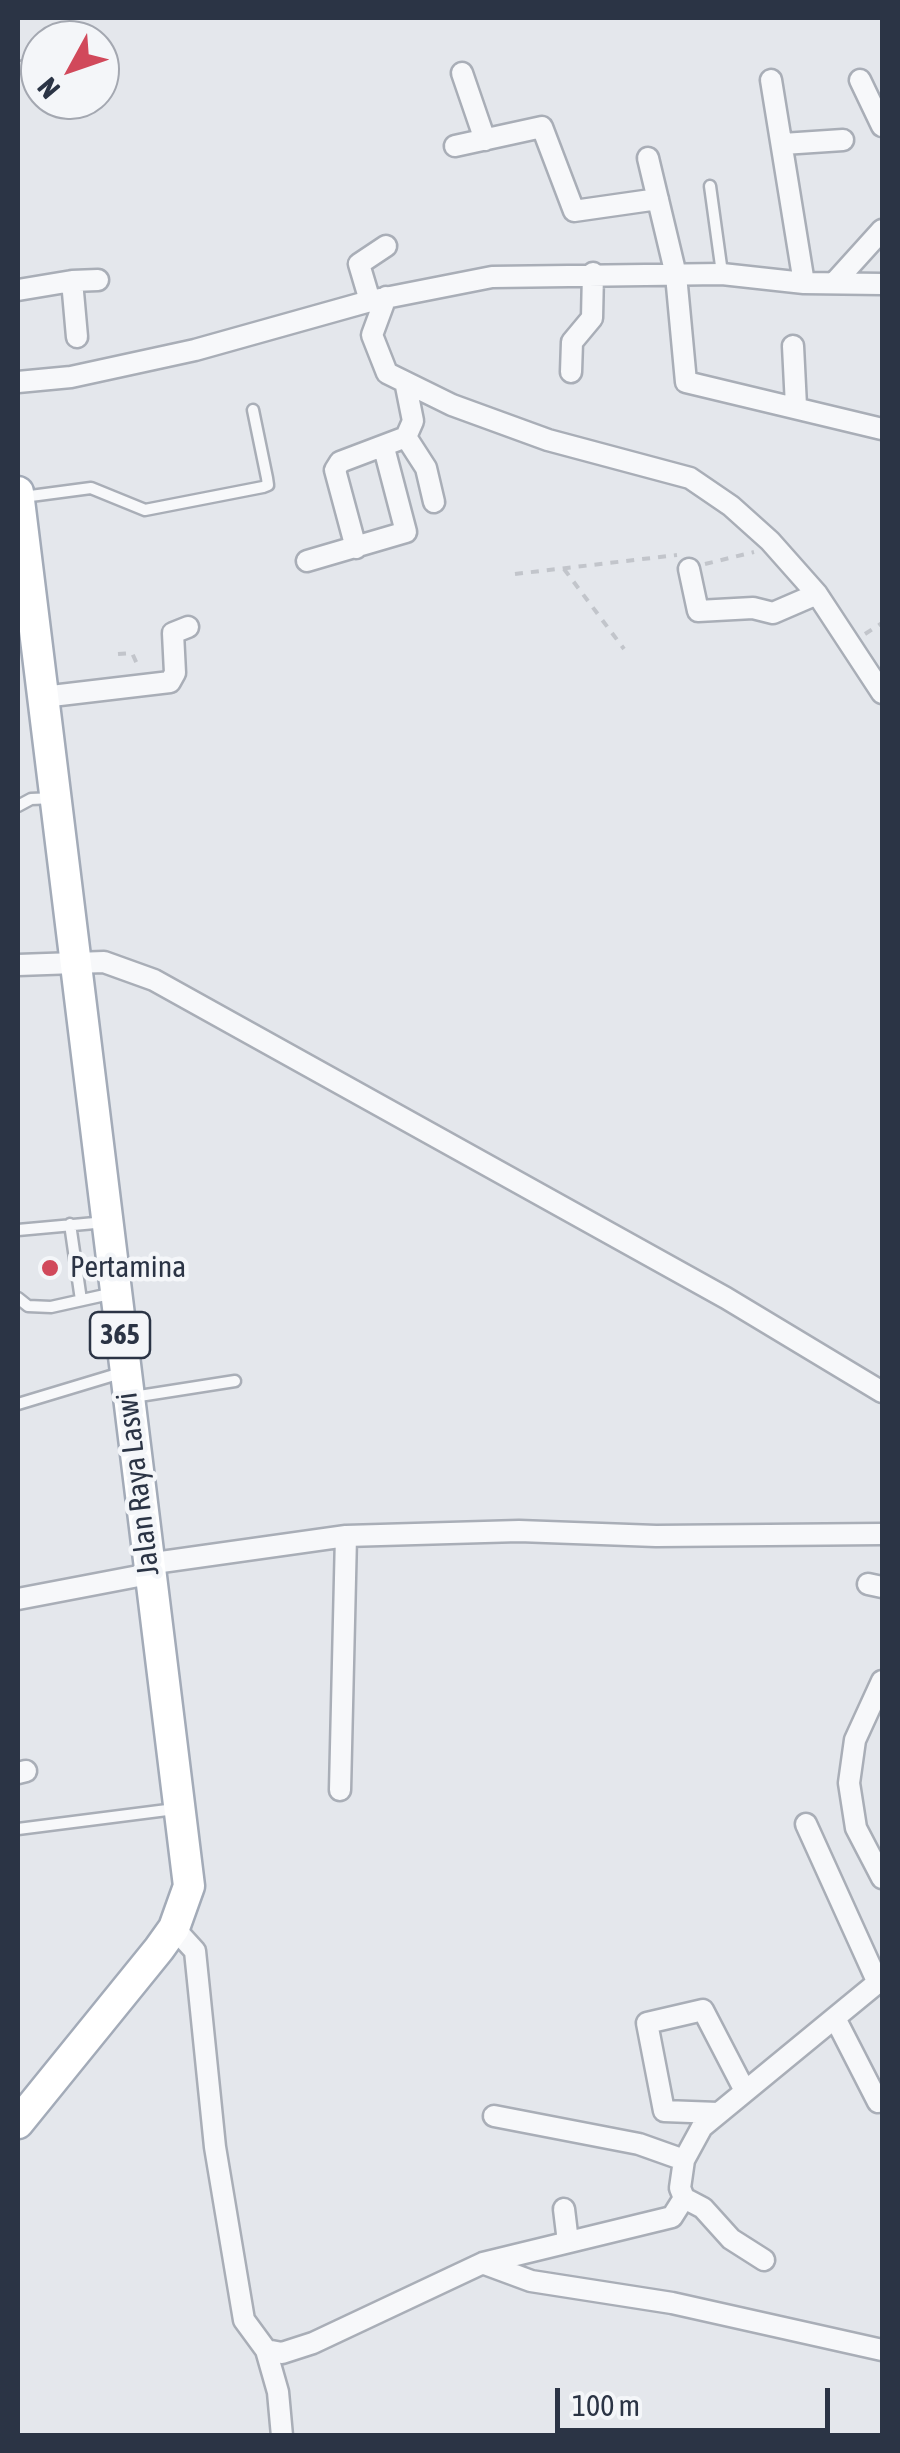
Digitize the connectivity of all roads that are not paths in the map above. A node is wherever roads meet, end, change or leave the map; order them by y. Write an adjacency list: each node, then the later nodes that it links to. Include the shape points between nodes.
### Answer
1 (462, 74): 5 (street)
2 (771, 80): 7 (street)
3 (860, 80): 4 (street)
4 (882, 126)
5 (485, 140): 8 (street); 11 (street, via 545,130 569,205 578,212)
6 (843, 140): 7 (street)
7 (782, 144): 20 (street)
8 (454, 146)
9 (648, 158): 11 (street)
10 (710, 186): 15 (lane)
11 (658, 199): 16 (street)
12 (882, 230): 19 (street)
13 (386, 246): 23 (street, via 359,264)
14 (593, 273): 16 (street); 23 (street, via 492,276); 26 (street, via 592,318 572,342)
15 (722, 274): 16 (street); 20 (street)
16 (676, 275): 29 (street, via 686,382)
17 (98, 280): 18 (street)
18 (72, 282): 22 (street); 24 (street)
19 (834, 282): 20 (street); 21 (street)
20 (804, 284)
21 (882, 284)
22 (18, 290)
23 (378, 299): 27 (street, via 195,350); 28 (street, via 372,335 387,373)
24 (77, 337)
25 (794, 346): 29 (street)
26 (571, 372)
27 (18, 382)
28 (406, 386): 32 (street, via 413,421); 39 (street, via 548,440 690,478 770,541)
29 (796, 406): 31 (street)
30 (253, 410): 34 (lane, via 268,485 263,487 146,510 92,488)
31 (882, 429)
32 (406, 437): 33 (street); 35 (street, via 426,468)
33 (384, 448): 36 (street, via 340,462 336,470); 36 (street, via 406,530)
34 (18, 495): 42 (main road, Jalan Raya Laswi / 365)
35 (434, 502)
36 (356, 548): 37 (street)
37 (307, 561)
38 (689, 569): 39 (street, via 698,611 773,613)
39 (817, 594): 41 (street)
40 (188, 627): 42 (street, via 171,638 174,679)
41 (882, 693)
42 (43, 697): 43 (main road, Jalan Raya Laswi / 365)
43 (56, 798): 44 (lane); 45 (main road, Jalan Raya Laswi / 365)
44 (18, 806)
45 (76, 961): 46 (street); 47 (main road, Jalan Raya Laswi / 365); 55 (street, via 122,966 154,980)
46 (18, 965)
47 (106, 1222): 48 (lane); 50 (main road, Jalan Raya Laswi / 365)
48 (70, 1224): 49 (lane); 52 (lane)
49 (18, 1230)
50 (115, 1293): 52 (lane); 54 (main road, Jalan Raya Laswi / 365)
51 (18, 1298): 52 (lane, via 28,1306)
52 (81, 1300)
53 (235, 1381): 54 (lane)
54 (126, 1385): 56 (lane); 59 (main road, Jalan Raya Laswi / 365)
55 (882, 1392)
56 (18, 1404)
57 (342, 1534): 58 (street); 59 (street); 62 (street)
58 (882, 1534)
59 (147, 1564): 60 (street); 63 (main road, Jalan Raya Laswi / 365)
60 (18, 1599)
61 (882, 1681): 66 (street, via 855,1740 848,1783 856,1828)
62 (340, 1790)
63 (179, 1808): 65 (lane); 67 (main road, Jalan Raya Laswi / 365, via 190,1886)
64 (806, 1824): 68 (street)
65 (18, 1829)
66 (882, 1878)
67 (187, 1941): 74 (main road, Jalan Raya Laswi / 365); 81 (street, via 244,2320)
68 (880, 1981): 69 (street)
69 (835, 2018): 70 (street); 71 (street)
70 (745, 2091): 72 (street); 72 (street, via 703,2010 647,2023 664,2111)
71 (878, 2102)
72 (718, 2113): 75 (street, via 702,2126)
73 (494, 2116): 75 (street, via 639,2144)
74 (18, 2122)
75 (684, 2160): 76 (street)
76 (684, 2198): 78 (street, via 672,2217); 79 (street)
77 (564, 2209): 78 (street)
78 (568, 2242): 80 (street)
79 (764, 2260)
80 (483, 2263): 81 (street, via 313,2343 282,2354); 82 (street, via 531,2281 707,2310)
81 (266, 2350): 83 (street)
82 (882, 2350)
83 (282, 2436)

